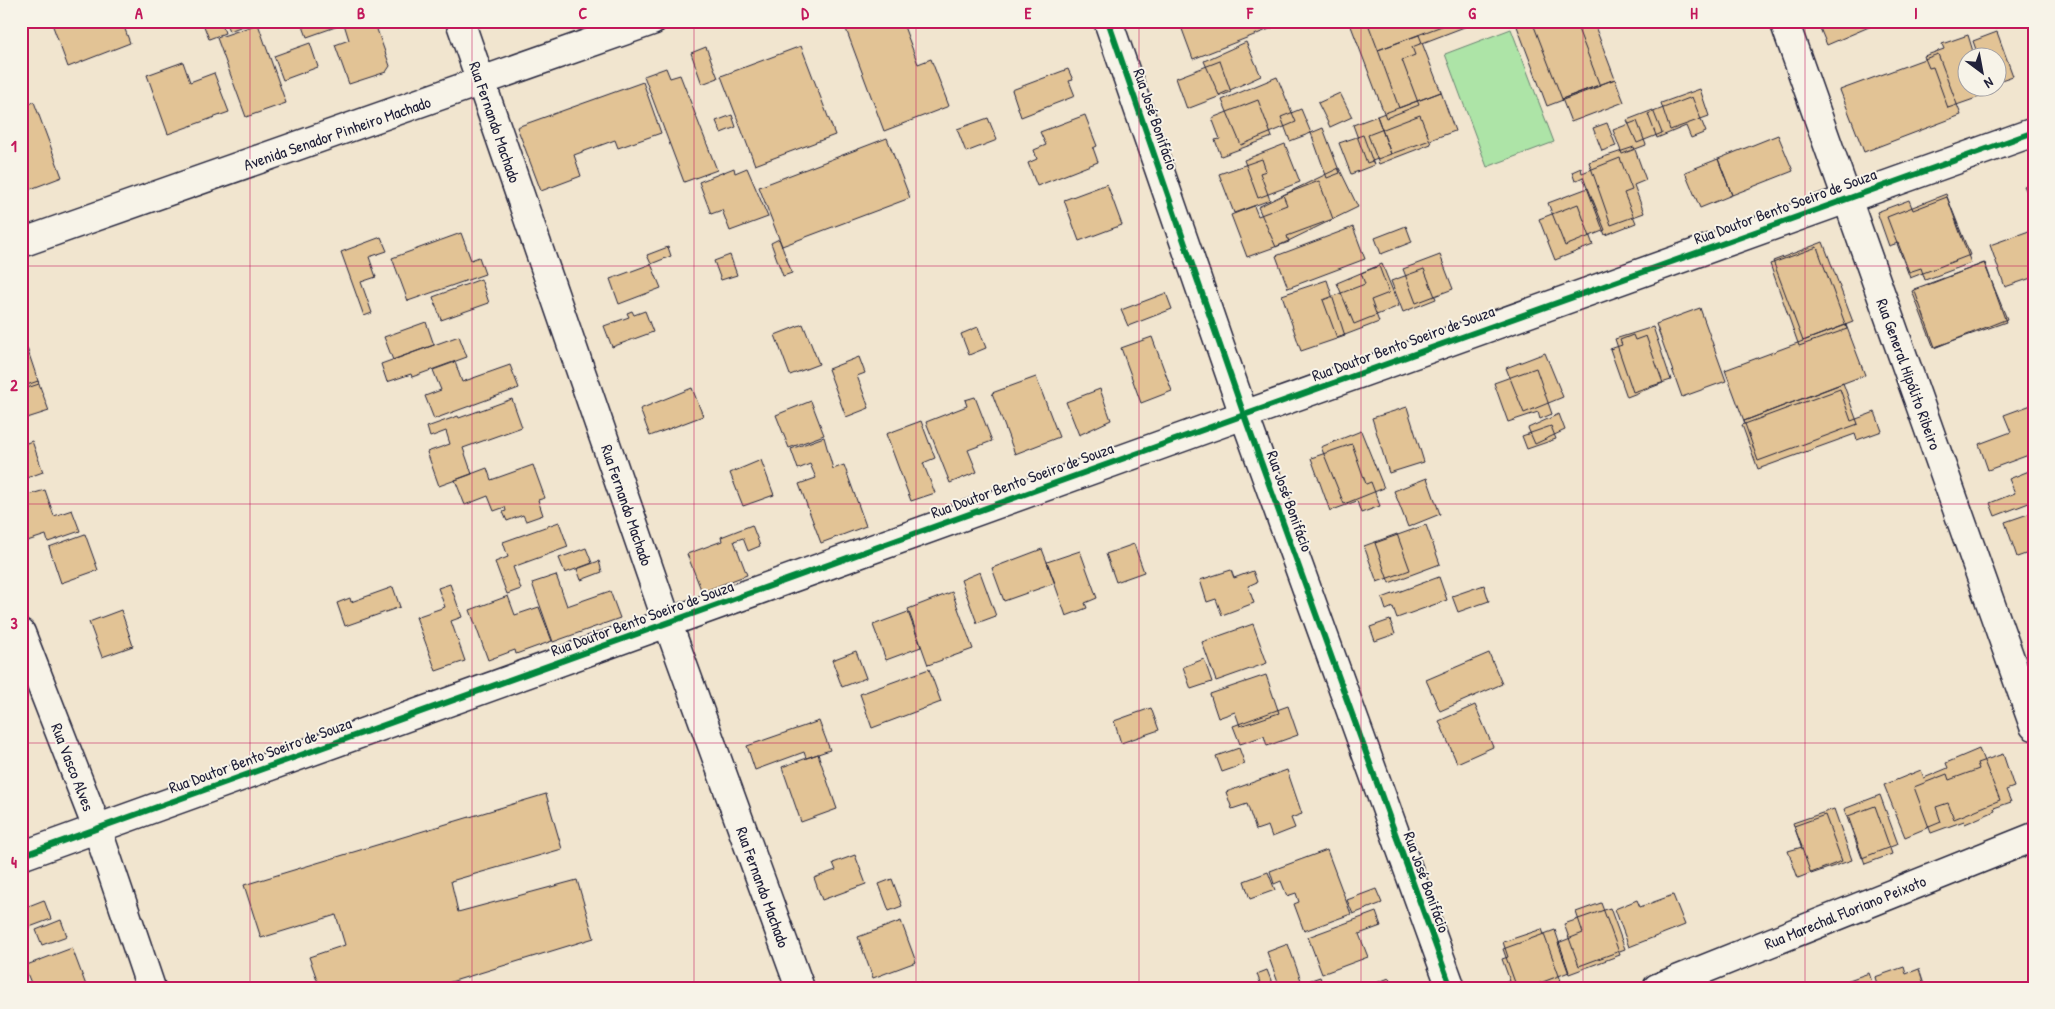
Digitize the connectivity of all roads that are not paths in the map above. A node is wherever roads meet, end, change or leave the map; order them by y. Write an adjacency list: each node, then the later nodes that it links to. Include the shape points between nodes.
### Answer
1 (460, 21): 5 (street, Rua Fernando Machado)
2 (652, 21): 5 (street, Avenida Senador Pinheiro Machado)
3 (1108, 21): 9 (street, Rua José Bonifácio)
4 (1784, 21): 7 (street, Rua General Hipólito Ribeiro)
5 (482, 82): 8 (street, Avenida Senador Pinheiro Machado); 10 (street, Rua Fernando Machado)
6 (2034, 132): 7 (street, Rua Doutor Bento Soeiro de Souza)
7 (1846, 198): 9 (street, Rua Doutor Bento Soeiro de Souza); 12 (street, Rua General Hipólito Ribeiro)
8 (21, 242)
9 (1244, 414): 10 (street, Rua Doutor Bento Soeiro de Souza); 18 (street, Rua José Bonifácio)
10 (668, 624): 13 (street, Rua Doutor Bento Soeiro de Souza); 17 (street, Rua Fernando Machado)
11 (21, 633): 13 (street, Rua Vasco Alves)
12 (2034, 726)
13 (96, 828): 15 (street, Rua Doutor Bento Soeiro de Souza); 16 (street, Rua Vasco Alves)
14 (2034, 837): 19 (street, Rua Marechal Floriano Peixoto)
15 (21, 856)
16 (152, 988)
17 (800, 988)
18 (1451, 988)
19 (1657, 988)

